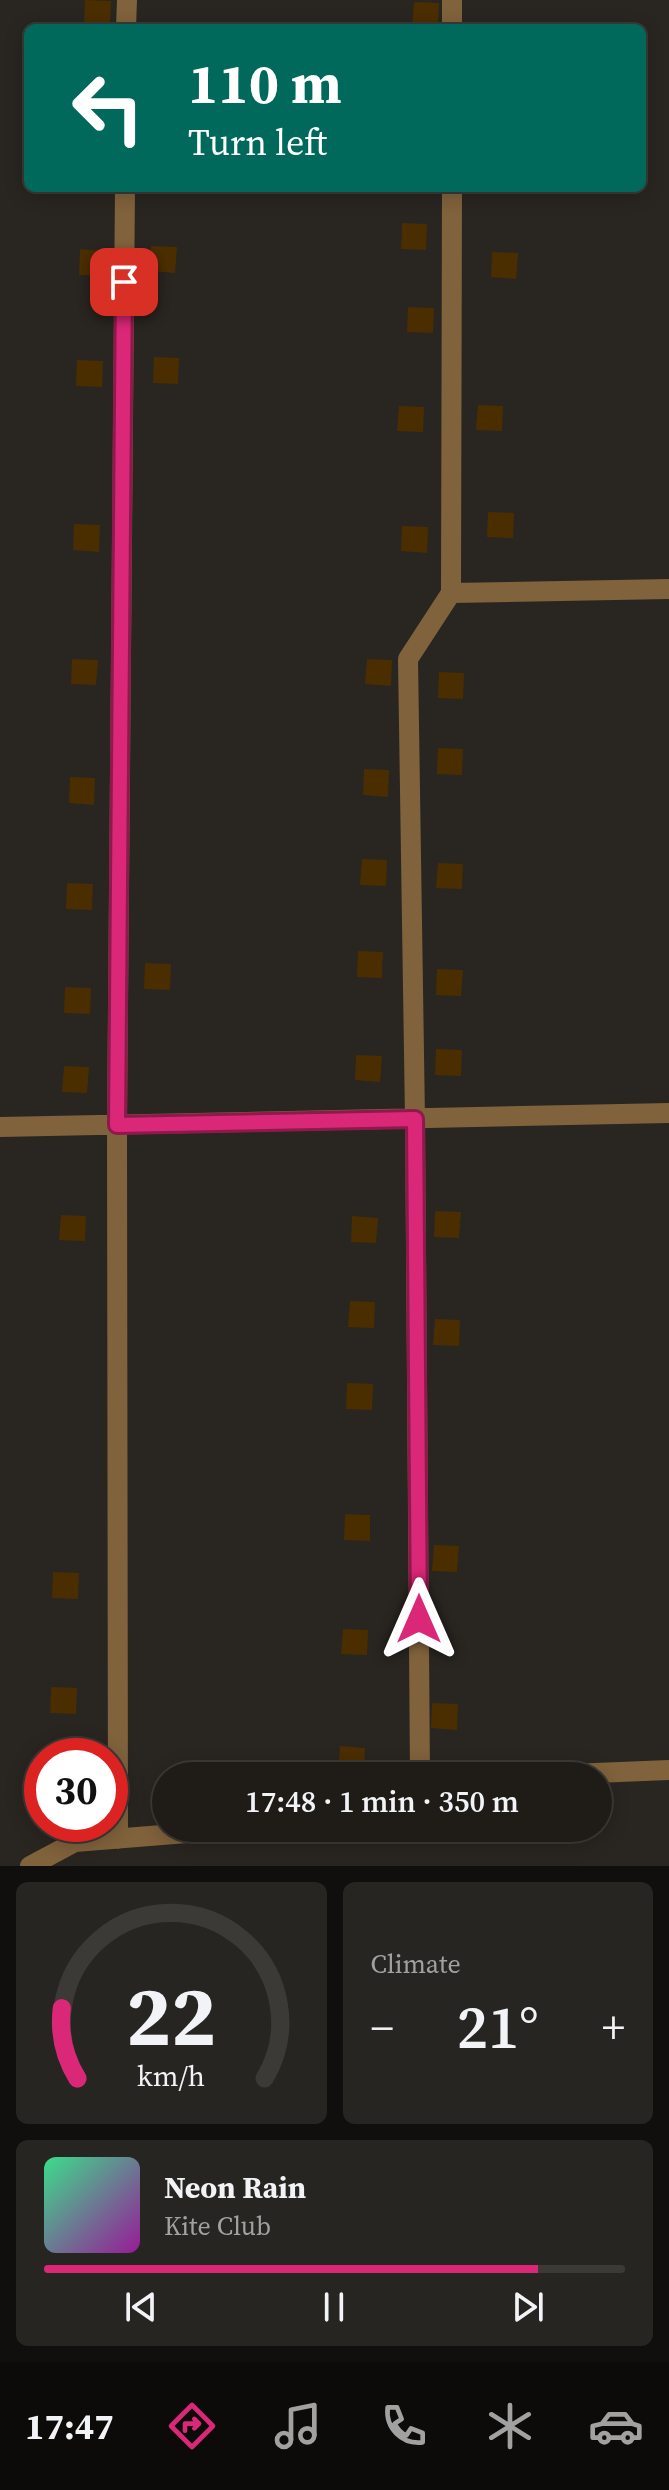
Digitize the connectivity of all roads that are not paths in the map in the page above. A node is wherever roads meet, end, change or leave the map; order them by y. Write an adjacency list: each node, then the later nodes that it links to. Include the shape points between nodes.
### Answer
1 (127, 0): 3 (street)
2 (452, 0): 4 (street)
3 (126, 24)
4 (452, 24)
5 (125, 192): 11 (street)
6 (452, 192): 8 (street)
7 (669, 589): 8 (street)
8 (451, 593): 10 (street, via 408,659)
9 (669, 1113): 10 (street)
10 (415, 1119): 11 (street); 14 (street)
11 (117, 1125): 12 (street); 13 (street)
12 (0, 1127)
13 (118, 1738)
14 (420, 1762)
15 (669, 1770): 16 (street)
16 (612, 1772)
17 (152, 1836): 18 (street)
18 (128, 1838)
19 (75, 1842): 20 (street)
20 (30, 1866)

